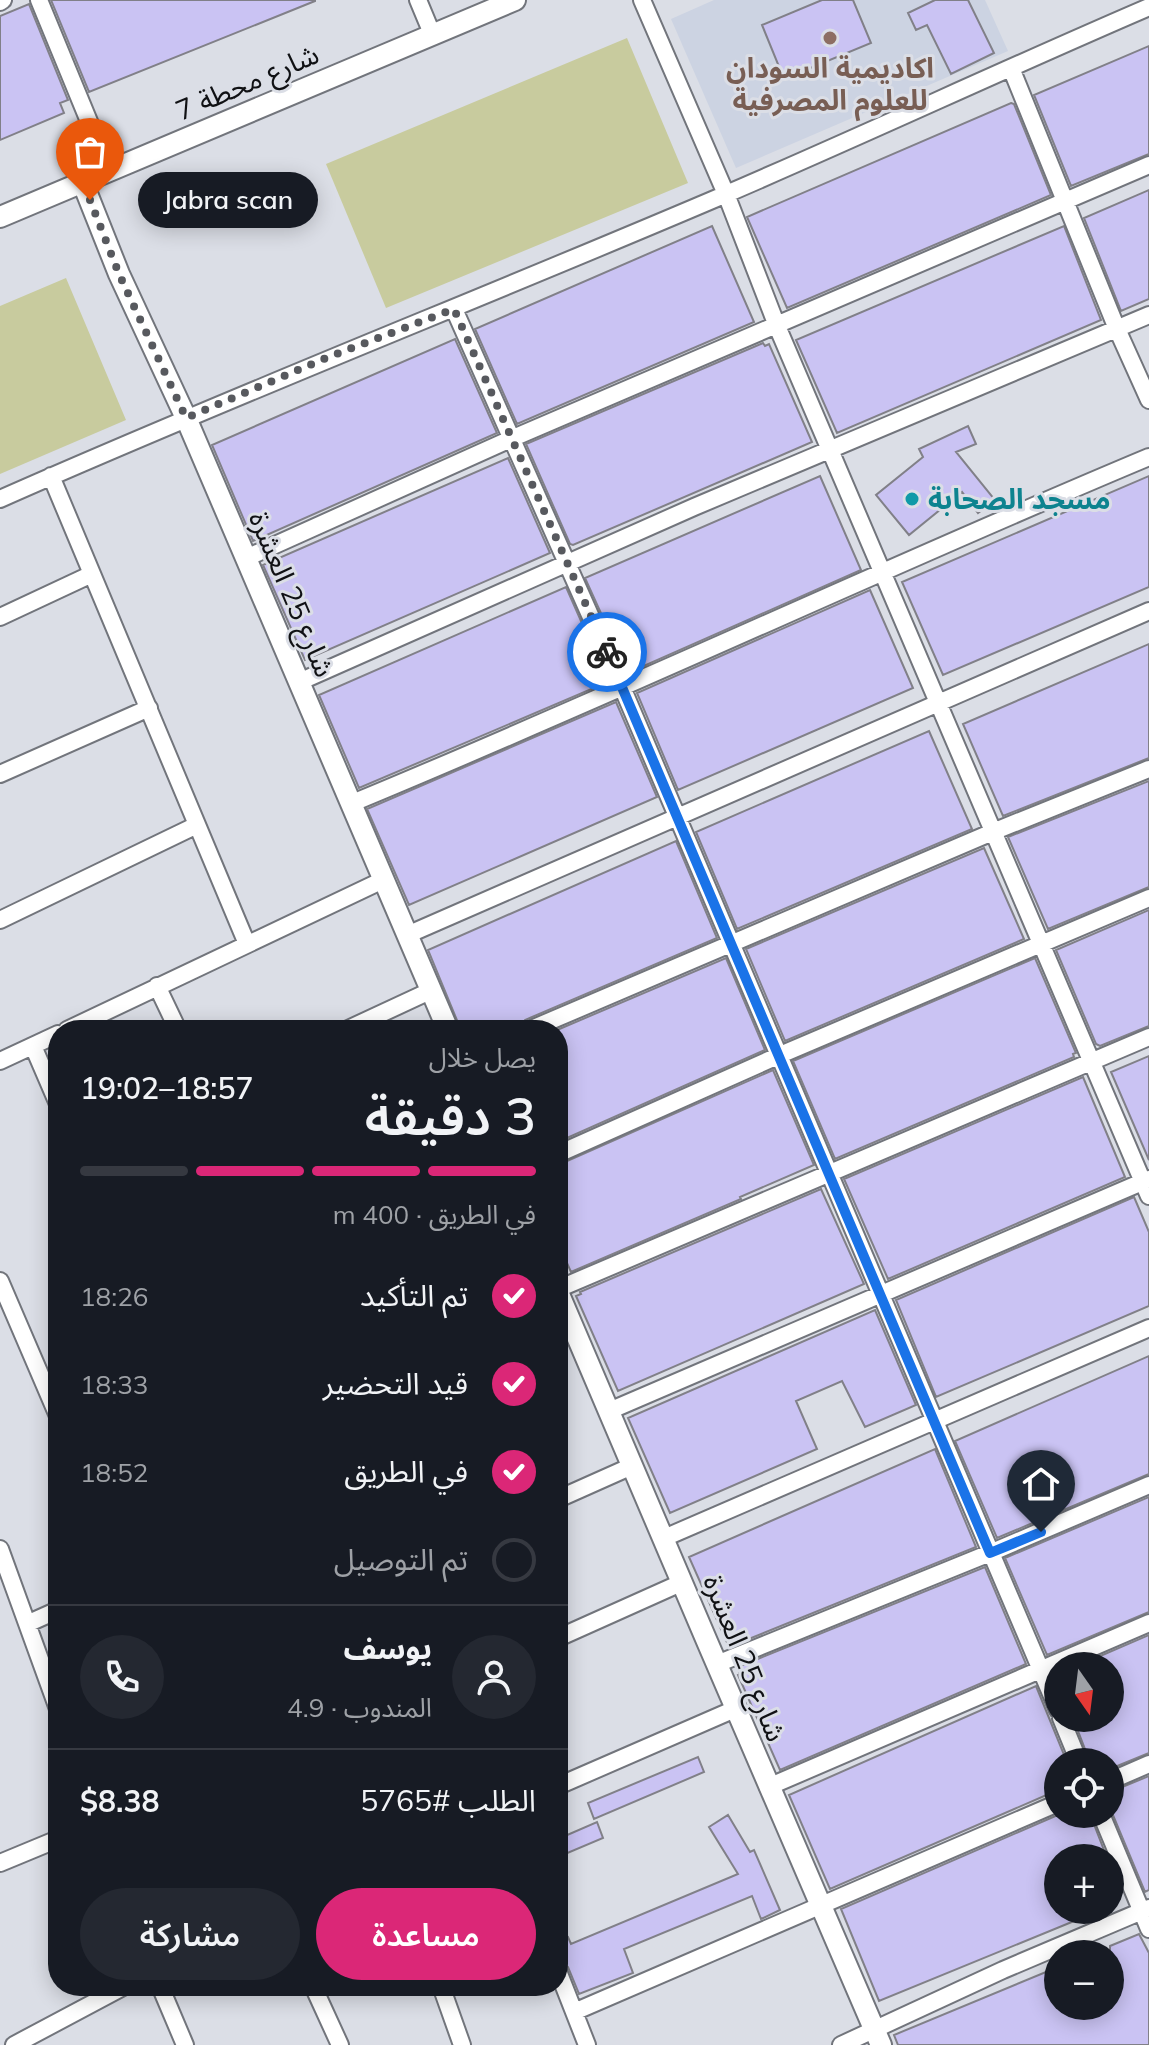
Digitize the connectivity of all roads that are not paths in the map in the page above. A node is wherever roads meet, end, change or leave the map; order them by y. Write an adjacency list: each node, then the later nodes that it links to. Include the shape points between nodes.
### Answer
1 (39, 0): 9 (street)
2 (418, 0): 6 (street)
3 (515, 0): 6 (street, شارع محطة 7)
4 (647, 2): 11 (street)
5 (1149, 7): 7 (street)
6 (433, 36): 9 (street, شارع محطة 7)
7 (1011, 68): 11 (street); 12 (street)
8 (1149, 165): 12 (street)
9 (109, 170): 10 (street, شارع محطة 7)
10 (82, 181): 13 (street, شارع محطة 7); 19 (street, شارع 25 العشرة)
11 (726, 194): 14 (street); 16 (street)
12 (1066, 200): 16 (street); 17 (street)
13 (0, 217)
14 (454, 309): 19 (street); 20 (street)
15 (1149, 315): 17 (street)
16 (777, 326): 20 (street); 21 (street)
17 (1117, 329): 18 (street); 21 (street)
18 (1149, 400)
19 (186, 418): 23 (street); 25 (street, شارع 25 العشرة)
20 (513, 438): 25 (street); 26 (street)
21 (830, 451): 26 (street); 27 (street)
22 (1149, 457): 27 (street)
23 (51, 476): 24 (street); 28 (street)
24 (0, 499)
25 (246, 558): 31 (street, شارع 25 العشرة)
26 (567, 562): 31 (street); 32 (street)
27 (884, 572): 32 (street); 33 (street)
28 (92, 574): 30 (street); 34 (street)
29 (1149, 611): 33 (street)
30 (0, 617)
31 (299, 682): 37 (street, شارع 25 العشرة)
32 (622, 687): 37 (street); 38 (street)
33 (938, 701): 38 (street); 40 (street)
34 (149, 708): 36 (street); 39 (street)
35 (1149, 769): 40 (street)
36 (0, 774)
37 (350, 804): 41 (street, شارع 25 العشرة)
38 (676, 816): 44 (street); 45 (street)
39 (197, 825): 43 (street); 46 (street)
40 (995, 831): 45 (street); 47 (street)
41 (383, 880): 44 (street, شارع 25 العشرة); 46 (street)
42 (1149, 898): 47 (street)
43 (0, 920)
44 (407, 935): 49 (street, شارع 25 العشرة)
45 (730, 943): 54 (street); 58 (street)
46 (247, 944): 48 (street)
47 (1042, 945): 58 (street); 60 (street)
48 (157, 986): 50 (street); 51 (street)
49 (432, 990): 52 (street); 53 (street, شارع 25 العشرة)
50 (87, 1020)
51 (173, 1020)
52 (368, 1020)
53 (444, 1020)
54 (552, 1020)
55 (1149, 1037): 60 (street)
56 (48, 1039): 57 (street)
57 (33, 1046): 59 (street); 61 (street)
58 (780, 1055): 62 (street); 63 (street)
59 (0, 1061)
60 (1092, 1062): 63 (street); 64 (street)
61 (48, 1081)
62 (568, 1150)
63 (830, 1174): 66 (street); 67 (street)
64 (1147, 1186): 67 (street)
65 (0, 1281): 70 (street)
66 (568, 1286)
67 (880, 1293): 71 (street); 72 (street)
68 (568, 1314): 71 (street, شارع 25 العشرة)
69 (1149, 1328): 72 (street)
70 (48, 1393)
71 (609, 1411): 73 (street, شارع 25 العشرة)
72 (933, 1419): 76 (street); 78 (street)
73 (632, 1466): 75 (street); 76 (street, شارع 25 العشرة)
74 (1149, 1485): 78 (street)
75 (568, 1495)
76 (664, 1538): 79 (street, شارع 25 العشرة)
77 (0, 1549): 81 (street)
78 (990, 1553): 84 (street); 85 (street)
79 (683, 1582): 83 (street); 84 (street, شارع 25 العشرة)
80 (48, 1614): 81 (street)
81 (29, 1623): 87 (street)
82 (1149, 1623): 85 (street)
83 (568, 1634)
84 (717, 1664): 88 (street, شارع 25 العشرة)
85 (1041, 1668): 86 (street); 92 (street)
86 (1044, 1675)
87 (48, 1679)
88 (735, 1709): 91 (street); 92 (street, شارع 25 العشرة)
89 (1149, 1764): 90 (street)
90 (1124, 1775)
91 (568, 1782)
92 (768, 1787): 97 (street, شارع 25 العشرة)
93 (1044, 1809): 97 (street)
94 (1107, 1828): 98 (street)
95 (48, 1843): 96 (street)
96 (0, 1863)
97 (821, 1904): 105 (street); 106 (street, شارع 25 العشرة)
98 (1145, 1910): 99 (street); 106 (street, via 1003,1970)
99 (1149, 1929)
100 (106, 1996): 107 (street)
101 (164, 1996): 108 (street)
102 (318, 1996): 109 (street)
103 (445, 1996): 110 (street)
104 (568, 1996): 105 (street)
105 (574, 2012): 111 (street)
106 (878, 2037): 112 (street)
107 (14, 2045)
108 (185, 2045)
109 (340, 2045)
110 (462, 2045)
111 (587, 2045)
112 (841, 2045)

